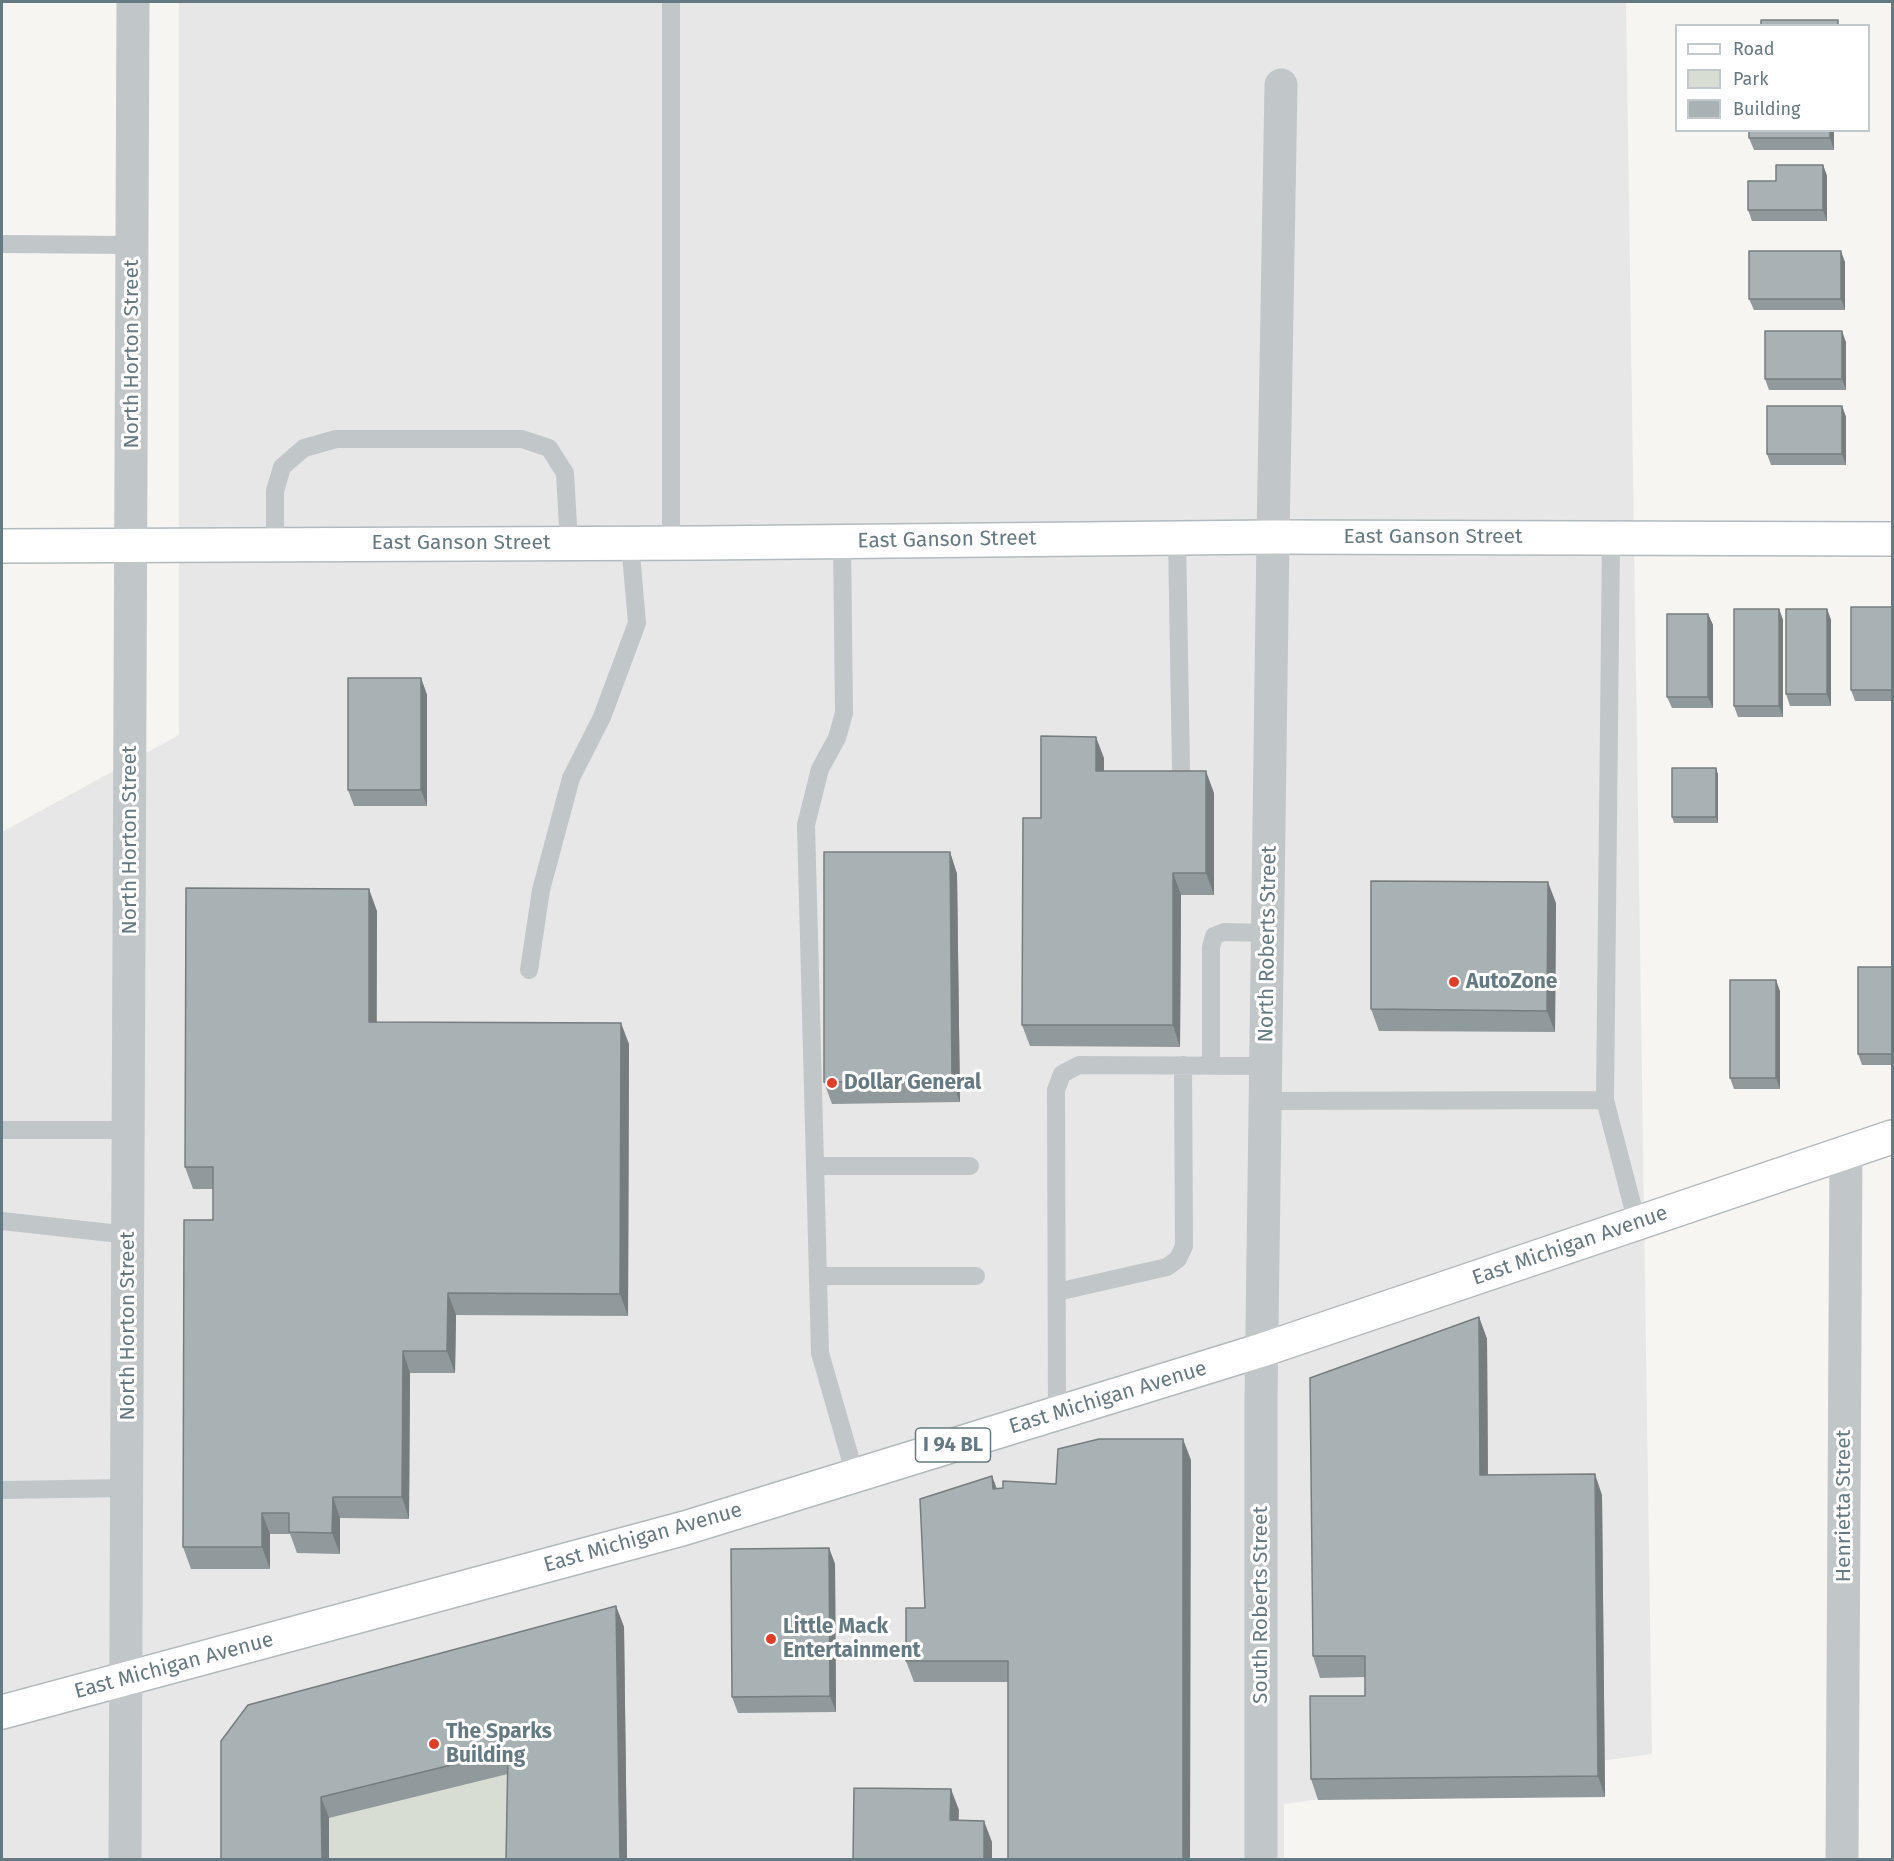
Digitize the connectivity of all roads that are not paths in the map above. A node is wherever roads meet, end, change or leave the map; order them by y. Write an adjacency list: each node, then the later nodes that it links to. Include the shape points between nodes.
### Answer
1 (133, 2): 5 (street, North Horton Street)
2 (671, 2): 13 (lane)
3 (1281, 85): 7 (street, North Roberts Street)
4 (2, 243): 5 (lane)
5 (133, 245): 15 (street, North Horton Street)
6 (1177, 537): 7 (main road, East Ganson Street); 10 (main road, East Ganson Street); 17 (lane)
7 (1273, 537): 8 (main road, East Ganson Street); 18 (street, North Roberts Street)
8 (1611, 537): 9 (main road, East Ganson Street); 23 (lane)
9 (1893, 539)
10 (842, 541): 13 (main road, East Ganson Street); 29 (lane, via 844,713 837,738 820,769 806,825)
11 (569, 543): 12 (main road, East Ganson Street); 14 (main road, East Ganson Street); 14 (lane, via 565,473 549,448 522,439 336,439 304,448 282,467 275,491)
12 (630, 543): 13 (main road, East Ganson Street); 19 (lane, via 637,623 602,717 571,778 541,890)
13 (671, 543)
14 (274, 544): 15 (main road, East Ganson Street)
15 (131, 545): 16 (main road, East Ganson Street); 26 (street, North Horton Street)
16 (2, 546)
17 (1181, 770)
18 (1268, 933): 21 (lane, via 1224,932 1214,936); 22 (street, North Roberts Street)
19 (530, 970)
20 (1183, 1065): 21 (lane); 36 (lane, via 1184,1246 1178,1259 1167,1267); 36 (lane, via 1079,1065 1062,1074 1056,1090)
21 (1211, 1066): 22 (lane)
22 (1266, 1066): 24 (street, North Roberts Street)
23 (1605, 1100): 24 (lane); 32 (lane)
24 (1266, 1101): 37 (street, North Roberts Street)
25 (2, 1130): 26 (lane)
26 (129, 1130): 33 (street, North Horton Street)
27 (1893, 1137): 28 (main road, East Michigan Avenue / I 94 BL)
28 (1846, 1152): 32 (main road, East Michigan Avenue / I 94 BL); 46 (street, Henrietta Street)
29 (815, 1166): 30 (lane); 34 (lane)
30 (970, 1166)
31 (2, 1221): 33 (lane)
32 (1637, 1223): 37 (main road, East Michigan Avenue / I 94 BL)
33 (129, 1235): 40 (street, North Horton Street)
34 (818, 1276): 35 (lane); 39 (lane, via 820,1353)
35 (976, 1276)
36 (1057, 1292): 38 (lane)
37 (1262, 1350): 38 (main road, East Michigan Avenue / I 94 BL); 45 (street, South Roberts Street)
38 (1057, 1414): 39 (main road, East Michigan Avenue / I 94 BL)
39 (855, 1475): 42 (main road, East Michigan Avenue / I 94 BL, via 685,1528)
40 (128, 1488): 41 (lane); 42 (street, North Horton Street)
41 (2, 1490)
42 (127, 1679): 43 (main road, East Michigan Avenue / I 94 BL); 44 (street, North Horton Street)
43 (2, 1712)
44 (125, 1860)
45 (1261, 1860)
46 (1842, 1860)

